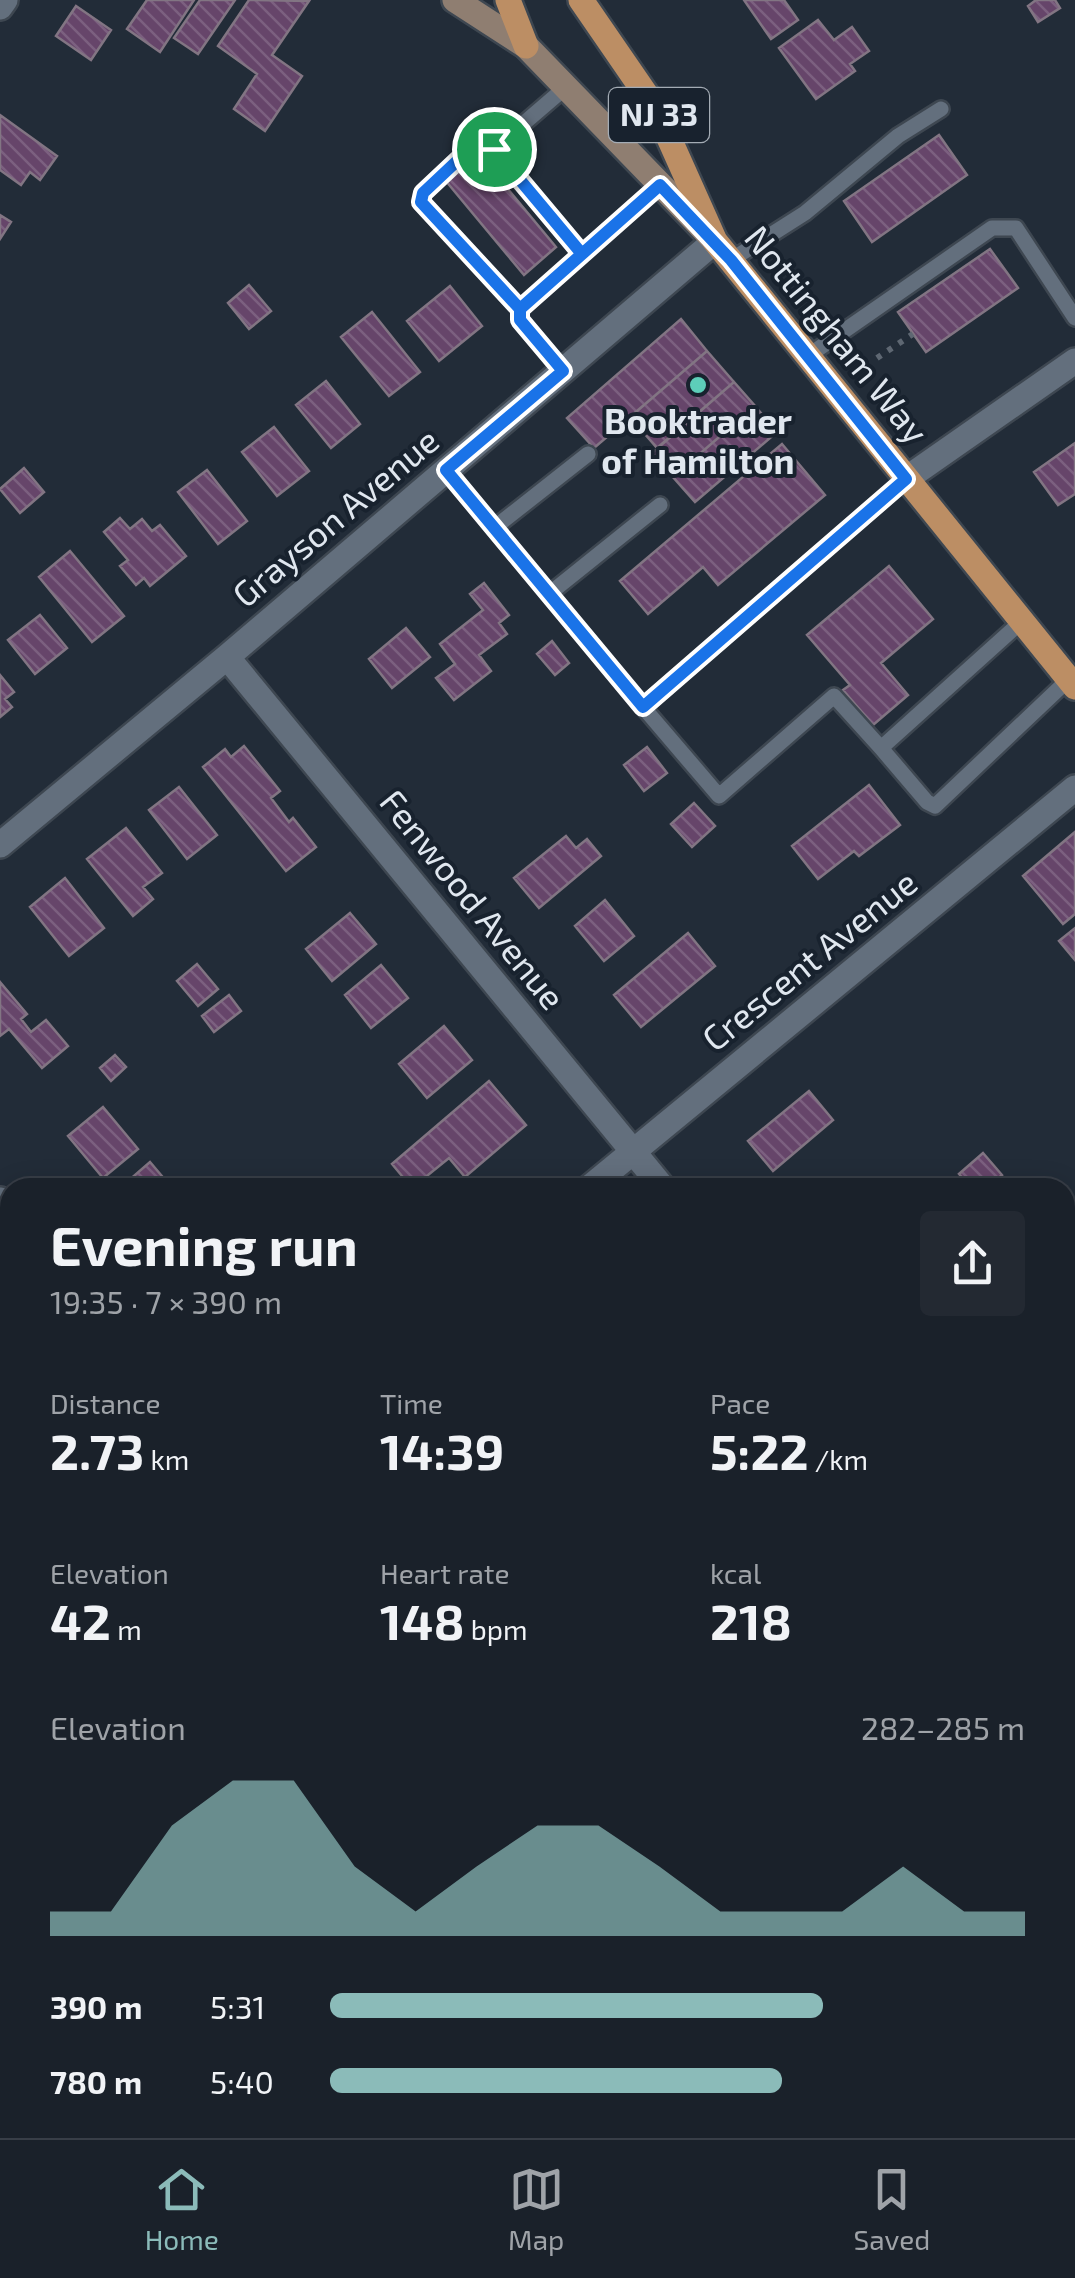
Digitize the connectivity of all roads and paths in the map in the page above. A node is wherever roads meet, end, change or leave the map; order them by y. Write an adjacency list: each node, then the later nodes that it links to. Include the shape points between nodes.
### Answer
1 (5, 0): 5 (street)
2 (455, 0): 6 (main road)
3 (508, 0): 6 (main road)
4 (582, 0): 11 (main road, Nottingham Way / NJ 33, via 656,108)
5 (0, 7)
6 (526, 46): 7 (main road)
7 (566, 87): 9 (lane); 10 (main road)
8 (940, 109): 11 (lane, via 805,213)
9 (494, 149): 12 (lane); 13 (lane, via 473,146 421,202)
10 (660, 185): 11 (main road); 12 (lane)
11 (723, 251): 16 (main road, Nottingham Way / NJ 33); 19 (street, Grayson Avenue)
12 (582, 254): 13 (lane)
13 (520, 309): 19 (lane, via 520,320)
14 (1075, 318): 16 (lane, via 1016,228 992,228)
15 (913, 334): 17 (path)
16 (808, 356): 22 (main road, Nottingham Way / NJ 33)
17 (877, 358)
18 (1075, 360): 22 (street)
19 (563, 371): 21 (street, Grayson Avenue)
20 (588, 454): 24 (lane)
21 (446, 470): 24 (lane); 27 (street, Grayson Avenue)
22 (906, 479): 26 (main road, Nottingham Way / NJ 33); 29 (lane)
23 (660, 504): 25 (lane)
24 (494, 528): 25 (lane)
25 (548, 594): 29 (lane)
26 (1022, 622): 28 (main road, Nottingham Way / NJ 33); 30 (lane)
27 (226, 657): 32 (street, Grayson Avenue); 33 (street, Fenwood Avenue)
28 (1072, 683): 30 (lane, via 934,806)
29 (643, 707): 30 (lane, via 720,796 834,696)
30 (881, 748)
31 (1075, 788): 33 (street, Crescent Avenue)
32 (0, 845)
33 (634, 1151): 34 (street, Crescent Avenue); 35 (street, Fenwood Avenue)
34 (601, 1178)
35 (656, 1178)

